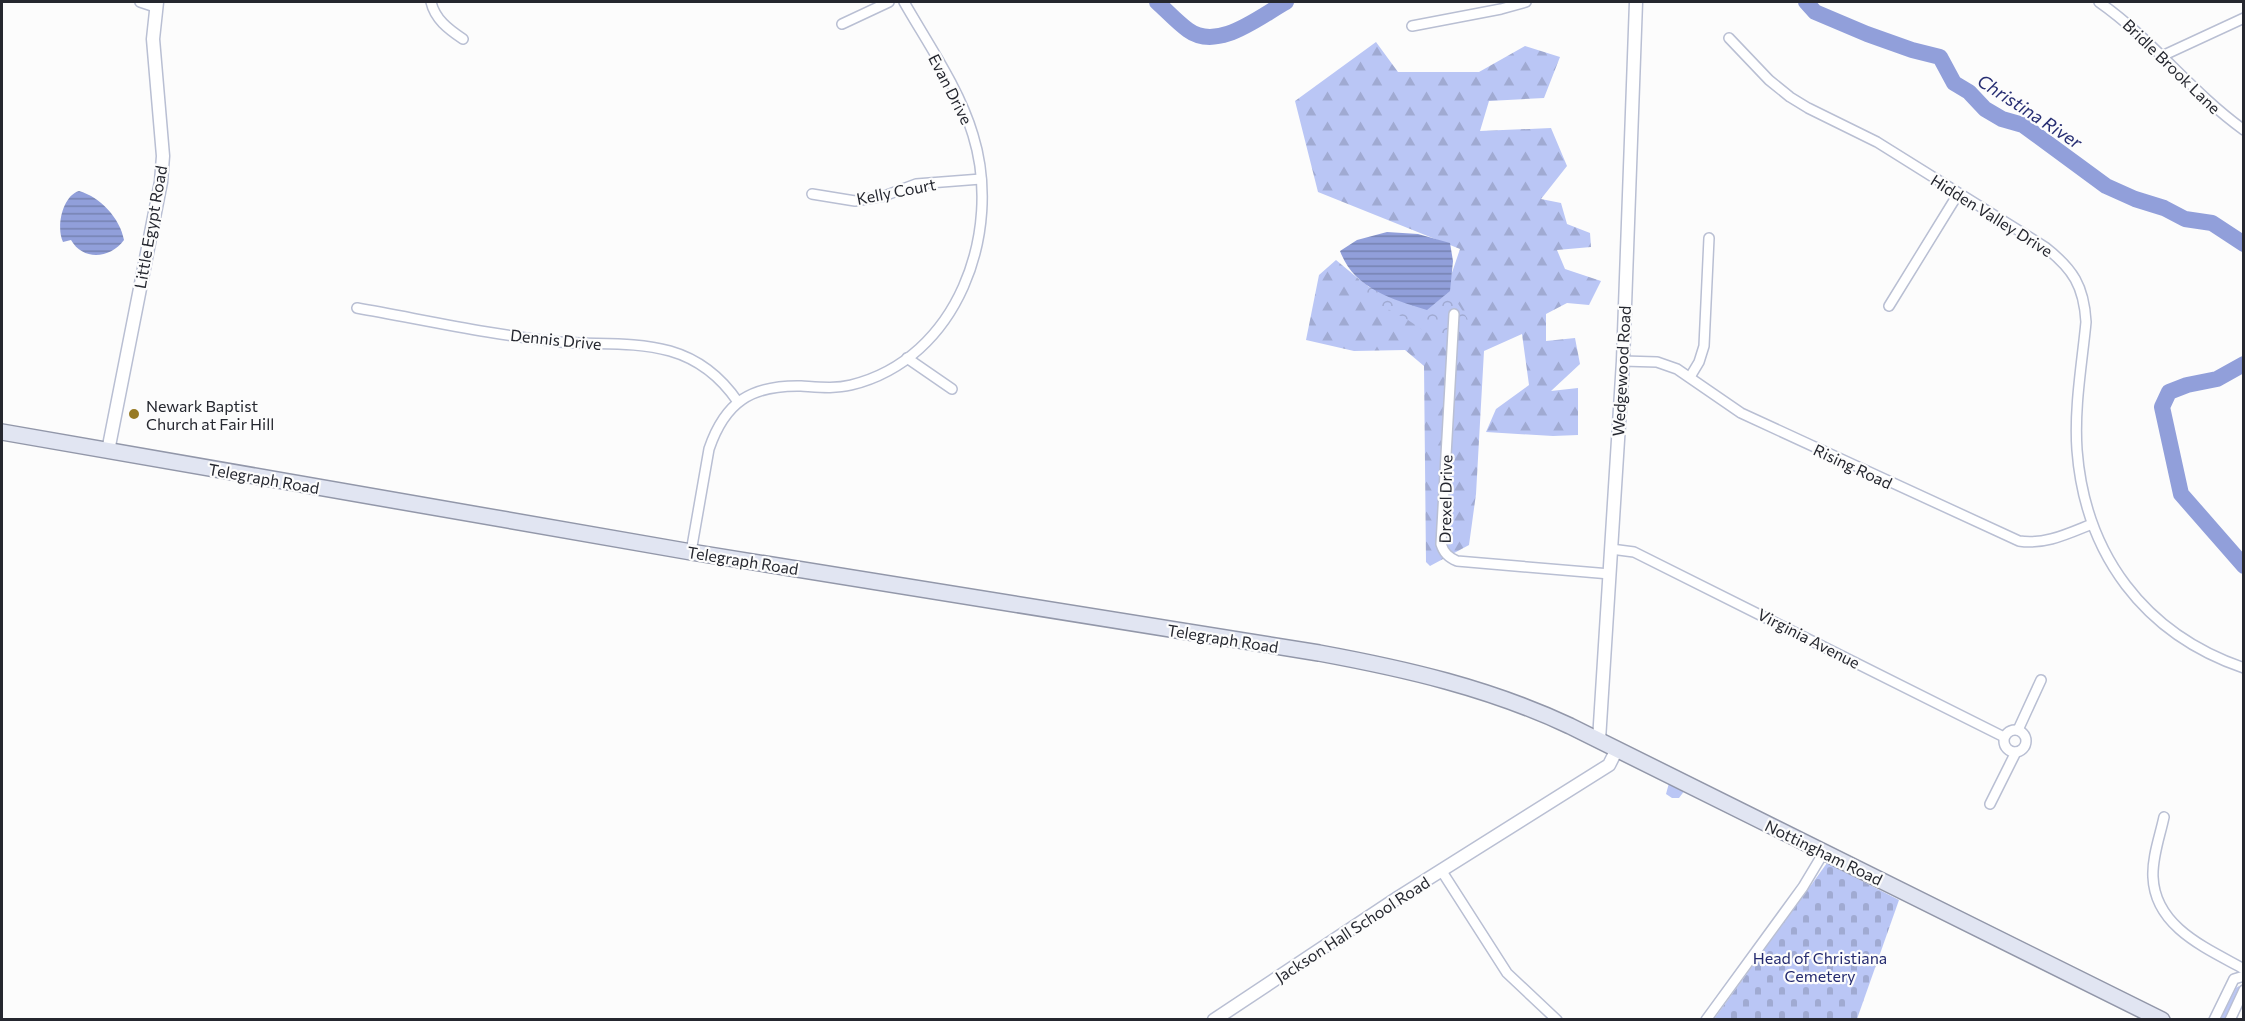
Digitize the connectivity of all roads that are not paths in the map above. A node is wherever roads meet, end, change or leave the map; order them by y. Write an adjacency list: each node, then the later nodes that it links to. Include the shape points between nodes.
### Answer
1 (140, 2): 8 (street)
2 (431, 2): 13 (street, via 446,27)
3 (889, 2): 10 (street)
4 (904, 2): 16 (street, Evan Drive, via 960,101 976,143)
5 (1526, 2): 11 (street)
6 (1636, 2): 24 (street, Wedgewood Road)
7 (2099, 2): 14 (street, Bridle Brook Lane)
8 (156, 4): 29 (street, Little Egypt Road, via 153,39 163,156 161,182)
9 (2244, 18): 14 (street)
10 (842, 24)
11 (1412, 26)
12 (1729, 38): 18 (street, Hidden Valley Drive, via 1790,97 1877,142)
13 (462, 39)
14 (2162, 56): 15 (street, Bridle Brook Lane)
15 (2244, 130)
16 (981, 179): 17 (street, Kelly Court, via 916,184 855,201); 23 (street, Evan Drive, via 973,267 953,309)
17 (812, 194)
18 (1958, 194): 20 (street); 30 (street, Hidden Valley Drive, via 2045,247 2073,273 2080,288 2086,322 2077,450)
19 (1709, 238): 25 (street, via 1704,346)
20 (1889, 306)
21 (357, 308): 27 (street, Dennis Drive, via 561,342 669,350 711,371)
22 (1454, 314): 33 (street, Drexel Drive, via 1441,544 1444,551 1457,561)
23 (907, 358): 26 (street); 27 (street, Evan Drive, via 851,385 776,387 752,393)
24 (1623, 361): 25 (street, Rising Road, via 1667,364); 31 (street, Wedgewood Road)
25 (1690, 377): 30 (street, Rising Road, via 1749,417 2019,541 2053,539)
26 (952, 390)
27 (738, 402): 32 (street, Evan Drive, via 724,416 708,449)
28 (2, 432): 29 (main road, Telegraph Road)
29 (108, 451): 32 (main road, Telegraph Road)
30 (2092, 524): 34 (street, Hidden Valley Drive, via 2119,577 2148,611 2202,652)
31 (1611, 549): 33 (street, Wedgewood Road); 38 (street, Virginia Avenue, via 1634,552)
32 (691, 552): 36 (main road, Telegraph Road, via 1319,653)
33 (1610, 574): 39 (street, Wedgewood Road)
34 (2244, 668)
35 (2041, 680): 37 (street)
36 (1484, 691): 39 (main road, Nottingham Road)
37 (2018, 730): 38 (street); 41 (street, via 2026,742)
38 (2004, 737): 41 (street, Virginia Avenue, via 2006,748)
39 (1599, 740): 40 (main road, Nottingham Road)
40 (1617, 749): 44 (main road, Nottingham Road); 45 (street, Jackson Hall School Road, via 1608,765)
41 (2016, 752): 42 (street)
42 (1990, 804)
43 (2164, 817): 46 (street, via 2153,875 2160,905 2184,933)
44 (1824, 852): 51 (street); 52 (main road, Nottingham Road)
45 (1441, 870): 49 (street, Jackson Hall School Road); 50 (street, via 1507,973)
46 (2244, 969)
47 (2244, 976): 53 (street, via 2234,979)
48 (2244, 990): 54 (street)
49 (1214, 1020)
50 (1557, 1020)
51 (1706, 1020)
52 (2162, 1020)
53 (2214, 1020)
54 (2230, 1020)

